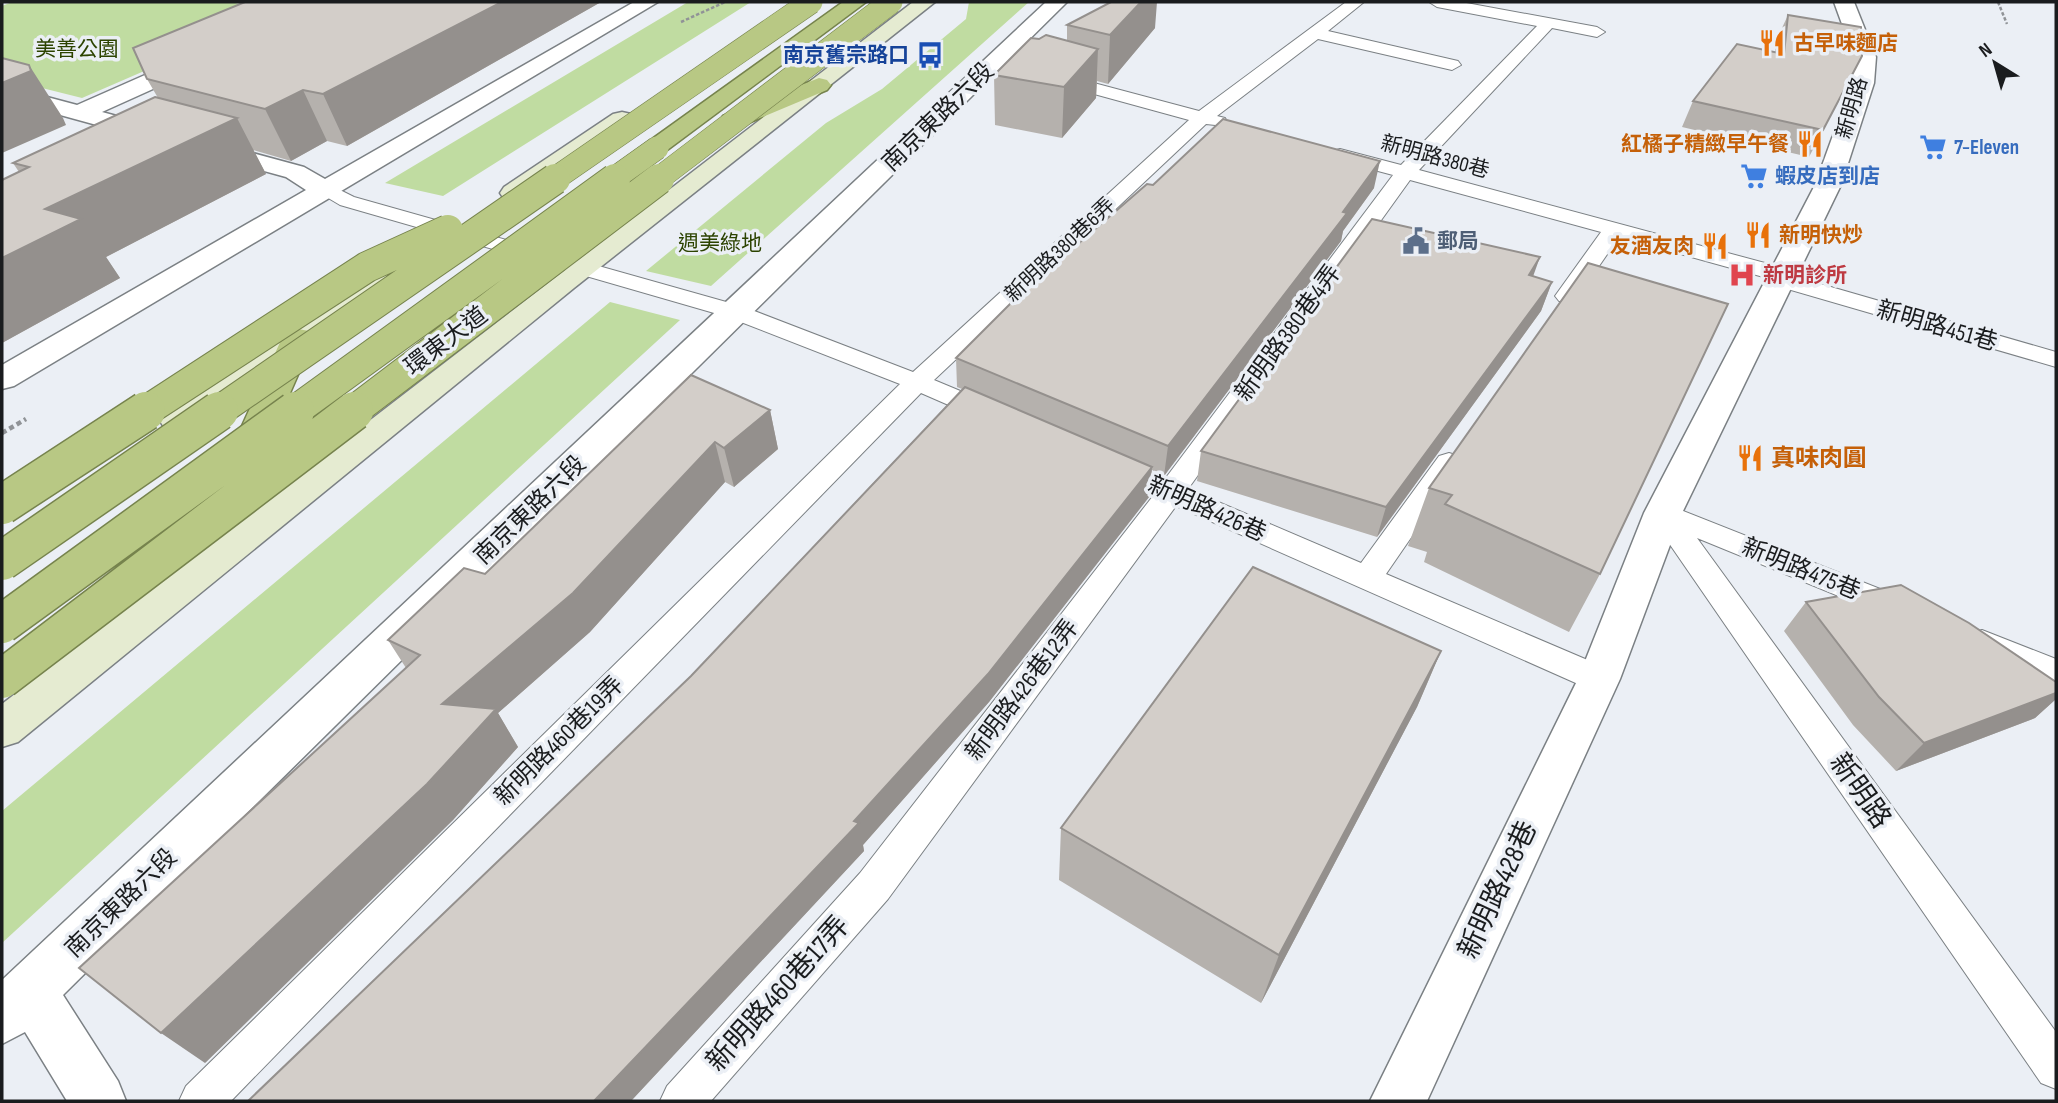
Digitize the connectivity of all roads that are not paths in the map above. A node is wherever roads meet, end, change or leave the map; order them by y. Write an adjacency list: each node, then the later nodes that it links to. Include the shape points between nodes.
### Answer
1 (648, 2): 27 (street)
2 (796, 2): 29 (main road)
3 (811, 2): 26 (highway, bridge)
4 (856, 2): 24 (highway)
5 (870, 2): 49 (highway, bridge, via 834,19)
6 (891, 2): 52 (highway, 環東大道, bridge)
7 (925, 2): 18 (main road)
8 (1058, 2): 33 (street, 南京東路六段, via 1004,64)
9 (1356, 2): 14 (lane, 新明路380巷6弄)
10 (1437, 2): 12 (lane)
11 (1844, 2): 32 (street, 新明路, via 1865,57 1863,83 1828,186)
12 (1548, 23): 13 (lane); 25 (lane, 新明路380巷4弄)
13 (1597, 32)
14 (1314, 33): 16 (lane); 21 (lane, 新明路380巷6弄)
15 (218, 51): 20 (street)
16 (1452, 65)
17 (1041, 74): 21 (lane)
18 (819, 85): 24 (highway); 31 (main road)
19 (2, 92): 20 (street)
20 (82, 112): 27 (street, via 295,172)
21 (1202, 118): 22 (lane); 38 (lane, 新明路380巷6弄)
22 (1240, 128)
23 (1317, 149): 25 (lane, 新明路380巷)
24 (637, 161): 30 (highway)
25 (1405, 173): 28 (lane, 新明路380巷); 43 (lane, 新明路380巷4弄)
26 (542, 186): 44 (highway, bridge, via 367,267); 47 (highway, bridge)
27 (323, 189): 29 (lane, via 346,201); 37 (street)
28 (1614, 229): 32 (lane, 新明路380巷); 34 (lane)
29 (455, 232): 30 (lane); 35 (main road)
30 (515, 249): 31 (lane); 40 (highway)
31 (582, 268): 33 (lane); 53 (main road)
32 (1780, 277): 36 (lane, 新明路451巷); 45 (street, 新明路)
33 (736, 312): 38 (lane); 55 (street, 南京東路六段)
34 (1550, 319)
35 (298, 338): 40 (highway); 46 (main road)
36 (2056, 360)
37 (2, 379)
38 (917, 382): 39 (lane); 58 (lane, 新明路460巷19弄)
39 (1022, 427)
40 (253, 439): 49 (highway)
41 (1462, 444): 48 (lane)
42 (1133, 476): 43 (lane, 新明路426巷)
43 (1171, 493): 48 (lane, 新明路426巷); 54 (lane, 新明路426巷12弄)
44 (2, 505)
45 (1663, 513): 50 (lane, 新明路475巷); 51 (street, 新明路); 56 (lane, 新明路)
46 (2, 541)
47 (2, 561)
48 (1366, 579): 51 (lane, 新明路426巷)
49 (2, 622)
50 (2056, 673)
51 (1599, 679): 60 (street, 新明路428巷)
52 (2, 680)
53 (2, 729)
54 (874, 886): 59 (lane, 新明路460巷17弄)
55 (15, 1005): 57 (street, via 53,1025)
56 (2056, 1068)
57 (98, 1101)
58 (201, 1101)
59 (682, 1101)
60 (1398, 1101)

